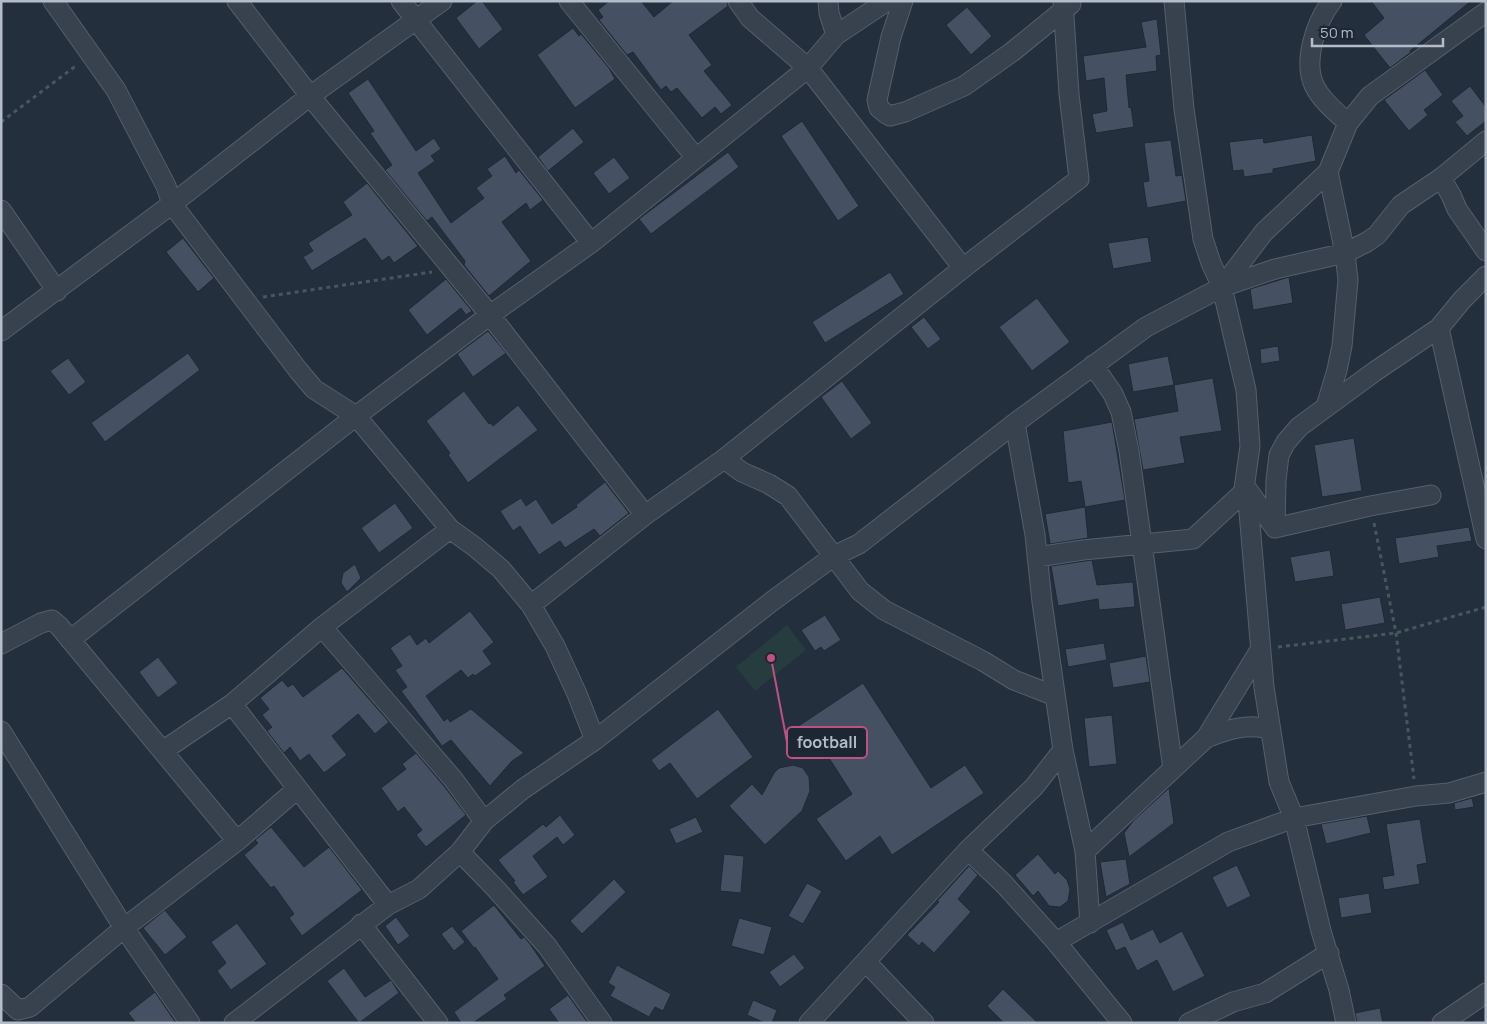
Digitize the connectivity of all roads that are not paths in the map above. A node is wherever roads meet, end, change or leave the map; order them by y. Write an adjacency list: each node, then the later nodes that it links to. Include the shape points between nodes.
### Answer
1 (237, 1): 17 (street)
2 (401, 1): 14 (street)
3 (442, 1): 14 (street)
4 (569, 1): 20 (street)
5 (738, 1): 16 (street, via 750,18)
6 (828, 1): 15 (street)
7 (887, 1): 15 (street)
8 (903, 1): 12 (street, via 877,100 879,108 890,116 964,86 1012,52)
9 (1174, 1): 30 (street, via 1184,110 1203,239)
10 (1332, 1): 18 (street, via 1315,35 1309,59 1314,85 1329,106)
11 (56, 2): 23 (street, via 116,90 166,186)
12 (1067, 4): 28 (street, via 1069,94 1079,179)
13 (1486, 12): 18 (street, via 1370,96)
14 (415, 20): 17 (street); 25 (street)
15 (836, 35): 16 (street)
16 (808, 68): 20 (street); 28 (street)
17 (310, 96): 23 (street); 32 (street)
18 (1348, 123): 21 (street)
19 (1486, 141): 22 (street)
20 (696, 158): 25 (street)
21 (1328, 172): 27 (street); 30 (street, via 1264,232)
22 (1441, 178): 26 (street, via 1456,209); 27 (street, via 1401,205 1377,235)
23 (172, 204): 31 (street); 37 (street, via 314,389)
24 (1, 210): 31 (street)
25 (591, 243): 32 (street)
26 (1486, 252)
27 (1345, 253): 30 (street, via 1275,269); 36 (street, via 1348,280 1342,346)
28 (964, 268): 39 (street)
29 (1486, 276): 33 (street)
30 (1222, 287): 35 (street, via 1146,327); 40 (street, via 1246,390 1250,446 1244,489)
31 (57, 291): 34 (street)
32 (490, 315): 37 (street); 42 (street)
33 (1439, 328): 36 (street); 45 (street)
34 (1, 331)
35 (1093, 364): 38 (street, via 1059,393); 46 (street, via 1121,412)
36 (1326, 407): 43 (street, via 1299,427 1279,455)
37 (356, 416): 44 (street); 51 (street)
38 (1015, 423): 47 (street, via 859,544); 48 (street)
39 (724, 459): 42 (street); 47 (street, via 788,496)
40 (1247, 489): 43 (street); 46 (street, via 1193,539); 53 (street)
41 (1431, 495): 43 (street)
42 (644, 515): 49 (street)
43 (1275, 528)
44 (450, 529): 49 (street, via 501,569); 50 (street)
45 (1486, 539)
46 (1142, 544): 48 (street); 62 (street)
47 (834, 556): 54 (street, via 860,591 884,610 1014,680); 59 (street)
48 (1037, 557): 54 (street)
49 (531, 605): 59 (street, via 577,694)
50 (322, 627): 55 (street); 66 (street, via 453,779)
51 (70, 640): 52 (street, via 52,620); 60 (street)
52 (1, 644)
53 (1260, 650): 56 (street); 58 (street)
54 (1056, 696): 61 (street)
55 (232, 704): 60 (street); 64 (street)
56 (1269, 728): 58 (street, via 1247,726); 65 (street, via 1279,782)
57 (1, 731): 74 (street)
58 (1206, 738): 62 (street)
59 (595, 740): 66 (street, via 523,789)
60 (164, 750): 67 (street)
61 (1063, 750): 68 (street, via 1034,787); 69 (street)
62 (1173, 769): 69 (street)
63 (1486, 782): 65 (street, via 1449,793)
64 (297, 789): 67 (street); 71 (street)
65 (1294, 818): 72 (street, via 1228,842); 76 (street)
66 (484, 821): 70 (street)
67 (237, 841): 74 (street)
68 (968, 850): 75 (street, via 1004,884); 77 (street)
69 (1085, 851): 72 (street)
70 (460, 852): 71 (street, via 420,889); 83 (street, via 547,946)
71 (388, 905): 73 (street)
72 (1090, 923): 75 (street)
73 (361, 924): 81 (street); 82 (street)
74 (124, 928): 79 (street, via 30,1007 18,1010); 80 (street)
75 (1056, 942): 86 (street)
76 (1329, 953): 87 (street, via 1265,993 1233,1002); 88 (street)
77 (866, 962): 84 (street); 85 (street)
78 (1486, 993): 89 (street)
79 (1, 994)
80 (190, 1023)
81 (234, 1023)
82 (438, 1023)
83 (602, 1023)
84 (809, 1023)
85 (924, 1023)
86 (1122, 1023)
87 (1189, 1023)
88 (1346, 1023)
89 (1442, 1023)

